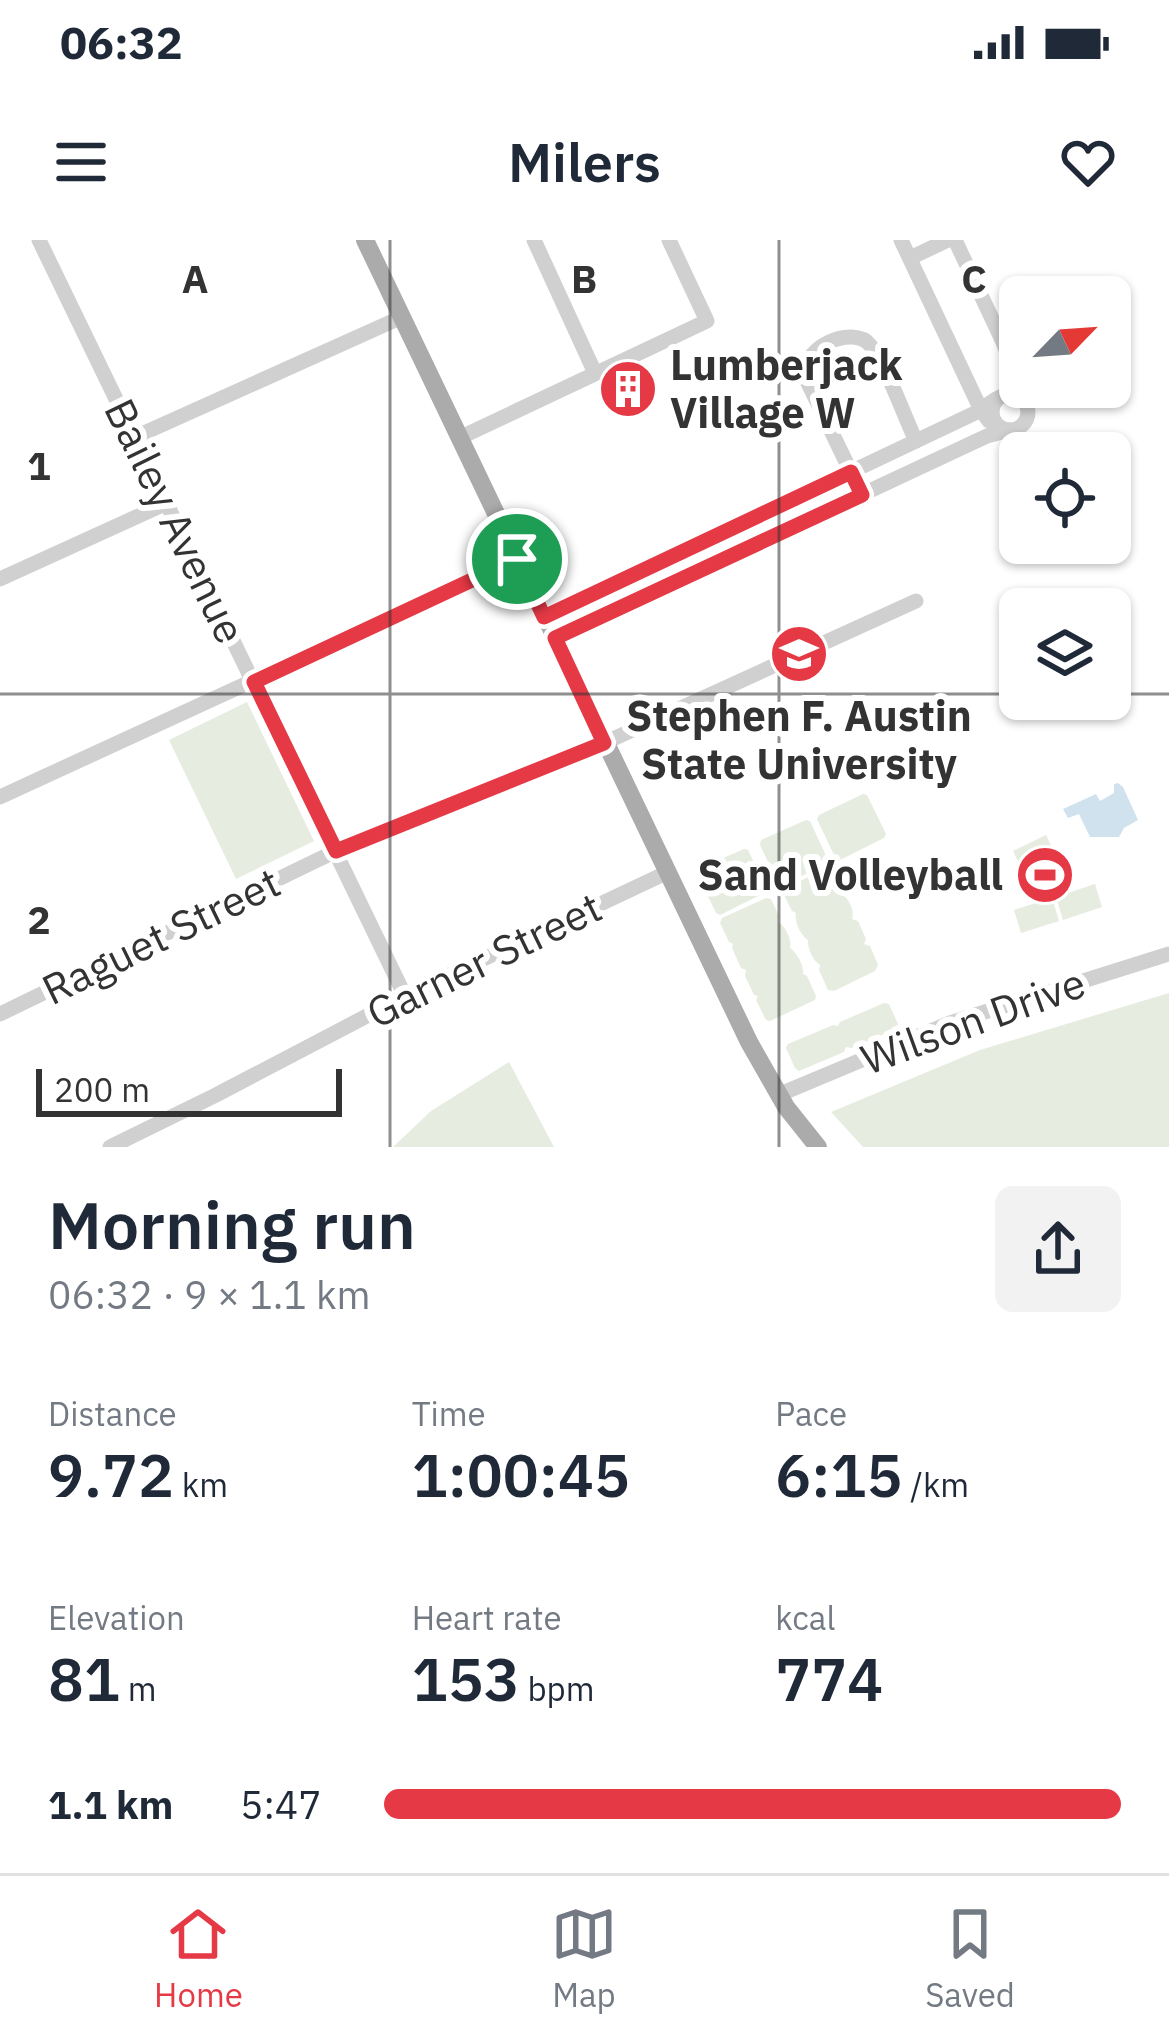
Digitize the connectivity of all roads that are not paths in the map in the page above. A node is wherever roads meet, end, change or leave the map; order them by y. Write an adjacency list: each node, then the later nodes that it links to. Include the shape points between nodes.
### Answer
1 (39, 240): 16 (street, Bailey Avenue)
2 (364, 240): 8 (main road)
3 (534, 240): 10 (street)
4 (669, 240): 10 (street, via 706,321)
5 (902, 240): 7 (street)
6 (952, 240): 7 (street); 9 (street)
7 (910, 258): 14 (street)
8 (402, 317): 16 (street); 17 (main road)
9 (999, 333)
10 (595, 374): 17 (street)
11 (999, 398): 12 (street)
12 (996, 399): 14 (street); 15 (street, via 991,410)
13 (1027, 408): 15 (street, via 1025,423)
14 (981, 410): 15 (street); 18 (street)
15 (1004, 429): 20 (street)
16 (135, 437): 21 (street, Bailey Avenue)
17 (459, 438): 22 (main road)
18 (916, 440): 19 (street); 19 (street, via 868,342 850,335 819,348 804,373)
19 (851, 472): 20 (street); 25 (street)
20 (862, 495): 26 (street)
21 (167, 503): 23 (street); 27 (street, Bailey Avenue)
22 (517, 559): 25 (main road); 27 (street)
23 (0, 579)
24 (916, 601): 28 (street, Raguet Street)
25 (544, 617): 26 (main road)
26 (555, 638): 28 (main road)
27 (254, 682): 29 (street); 30 (street, Bailey Avenue)
28 (604, 743): 30 (street, Raguet Street); 31 (main road)
29 (0, 797)
30 (336, 851): 33 (street, Bailey Avenue); 34 (street, Raguet Street)
31 (666, 873): 33 (street, Garner Street); 35 (main road)
32 (1169, 954): 35 (street, Wilson Drive, via 950,1023)
33 (405, 996): 36 (street, Garner Street)
34 (0, 1014)
35 (778, 1095): 37 (main road)
36 (110, 1147)
37 (818, 1147)

